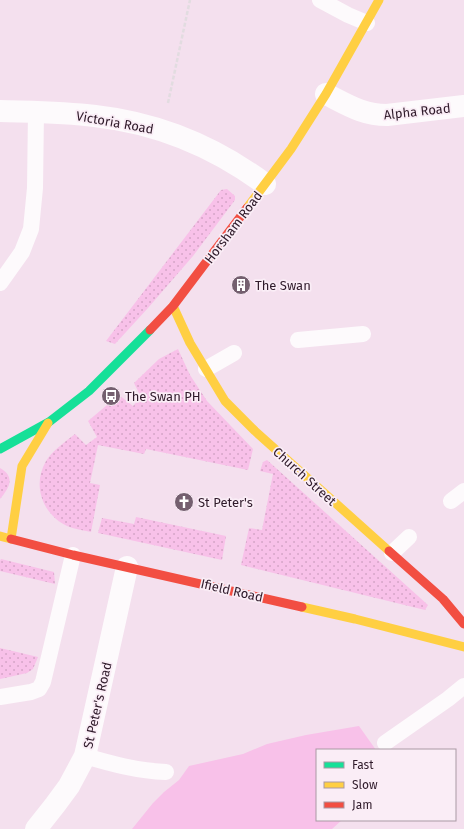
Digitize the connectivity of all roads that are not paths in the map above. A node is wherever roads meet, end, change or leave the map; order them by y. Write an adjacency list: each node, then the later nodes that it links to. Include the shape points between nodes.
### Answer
1 (320, 0): 3 (lane)
2 (379, 0): 3 (street, Horsham Road)
3 (367, 23): 4 (street, Horsham Road)
4 (326, 94): 5 (street, Alpha Road, via 366,114 387,116); 8 (street, Horsham Road)
5 (464, 106)
6 (0, 111): 7 (street, Victoria Road)
7 (36, 112): 8 (street, Victoria Road, via 95,116 144,124 194,142 243,168); 9 (lane, via 35,188 31,229 22,252)
8 (265, 184): 10 (street, Horsham Road)
9 (0, 283)
10 (173, 306): 14 (street, Church Street, via 190,343); 15 (street, Horsham Road, via 89,391)
11 (363, 334): 12 (lane)
12 (298, 340)
13 (234, 353): 14 (lane)
14 (206, 369): 22 (street, Church Street, via 225,401 254,431)
15 (49, 422): 16 (street, Horsham Road); 21 (street, Horsham Road, via 22,466)
16 (0, 449)
17 (464, 491): 18 (lane)
18 (452, 501)
19 (0, 536): 21 (street, Ifield Road)
20 (409, 537): 22 (lane)
21 (11, 539): 23 (street, Ifield Road)
22 (392, 553): 25 (street, Church Street, via 443,599)
23 (73, 554): 24 (street, Ifield Road); 28 (lane, via 43,682 39,689 31,692)
24 (127, 567): 26 (street, Ifield Road, via 354,619); 30 (street, St Peter's Road)
25 (464, 624)
26 (464, 648)
27 (464, 686): 29 (lane)
28 (0, 697)
29 (385, 743)
30 (85, 756): 31 (lane, via 128,768); 32 (street, St Peter's Road, via 69,786)
31 (166, 772)
32 (36, 829)

